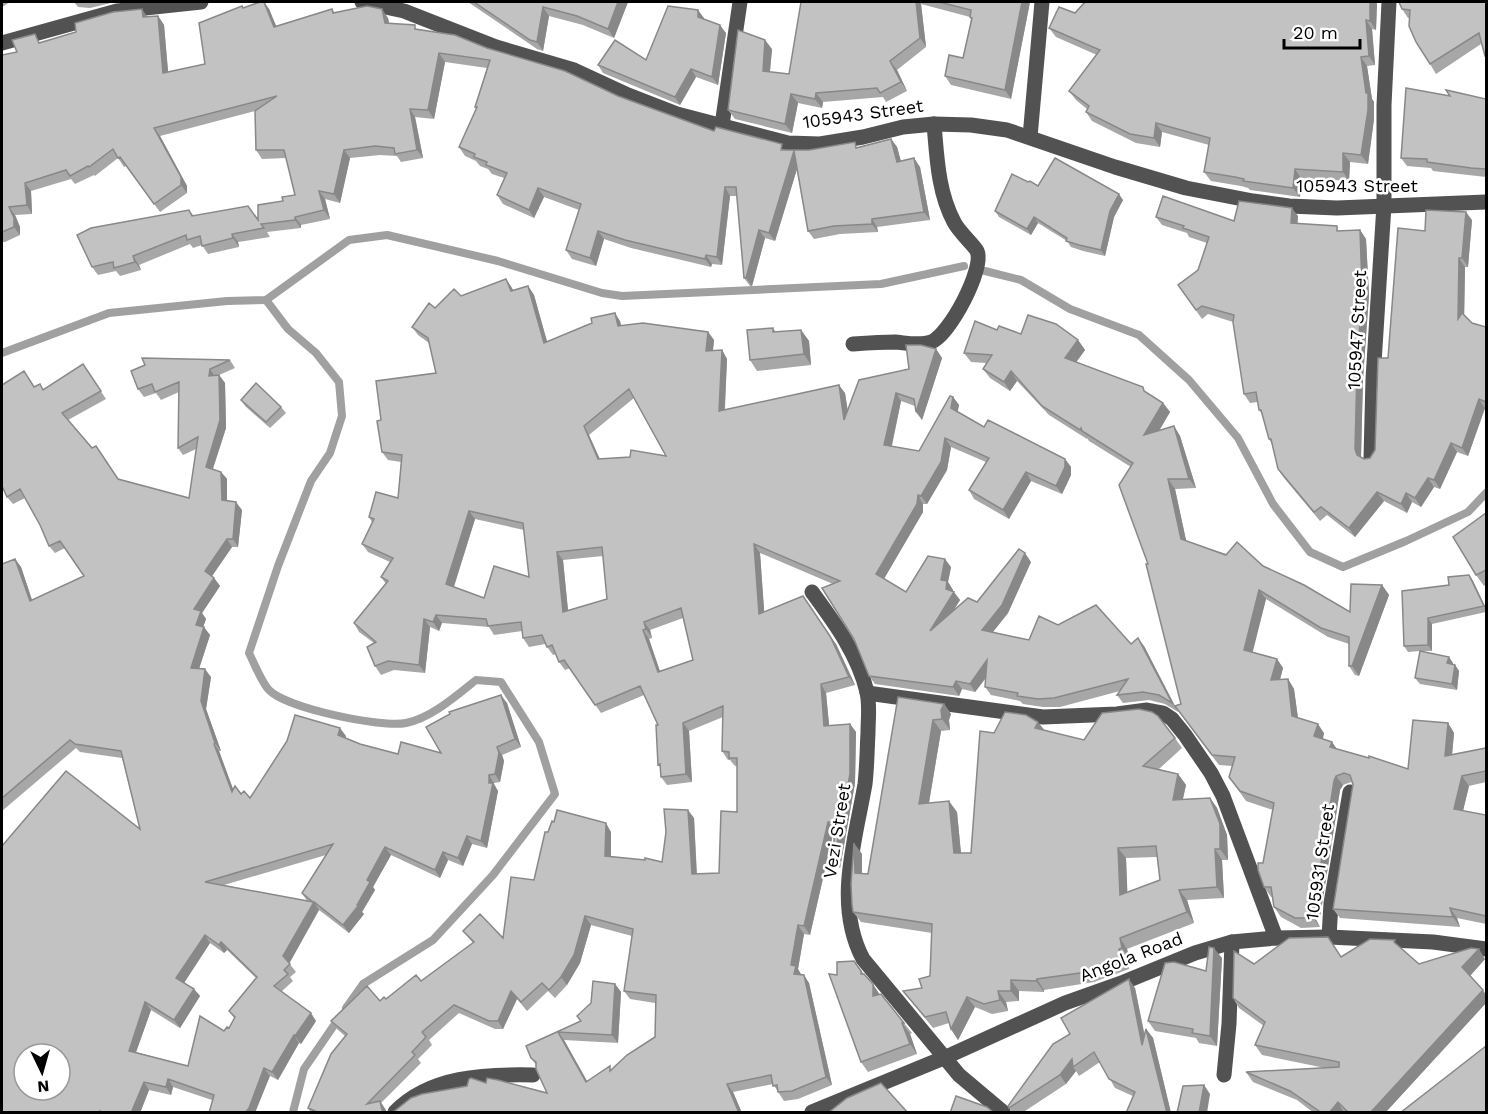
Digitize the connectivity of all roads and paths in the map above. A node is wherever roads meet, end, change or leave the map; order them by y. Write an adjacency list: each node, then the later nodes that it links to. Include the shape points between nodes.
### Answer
1 (201, 2): 6 (street, via 117,11)
2 (362, 2): 8 (street, 105943 Street, via 404,11 496,47 574,70 677,114)
3 (740, 2): 8 (street)
4 (1042, 2): 9 (street)
5 (1389, 2): 11 (street, 105947 Street)
6 (2, 43)
7 (934, 124): 8 (street, 105943 Street, via 820,144 788,143); 9 (street, 105943 Street, via 971,125); 12 (street, via 944,200 955,224 977,250 973,280 957,316 941,337 932,342)
8 (722, 125)
9 (1030, 137): 11 (street, 105943 Street, via 1166,182 1253,201 1337,208)
10 (1486, 202): 11 (street, 105943 Street)
11 (1384, 205): 13 (street, 105947 Street)
12 (853, 344)
13 (1371, 458)
14 (812, 592): 15 (street, Vezi Street, via 858,664)
15 (867, 693): 17 (street, via 1043,717 1147,710 1163,713 1185,735 1223,796); 21 (street, Vezi Street, via 865,781 849,875 849,921 863,959)
16 (1350, 792): 18 (street, 105931 Street, via 1331,903)
17 (1276, 938): 18 (street, Angola Road); 19 (street, Angola Road)
18 (1329, 938): 20 (street, Angola Road, via 1433,942)
19 (1232, 942): 21 (street, Angola Road, via 1065,1003); 23 (street)
20 (1486, 950)
21 (946, 1058): 25 (street, Angola Road); 26 (street, Vezi Street, via 959,1075)
22 (532, 1075): 24 (street, via 465,1077 429,1090)
23 (1224, 1075)
24 (395, 1113)
25 (812, 1113)
26 (1004, 1113)

